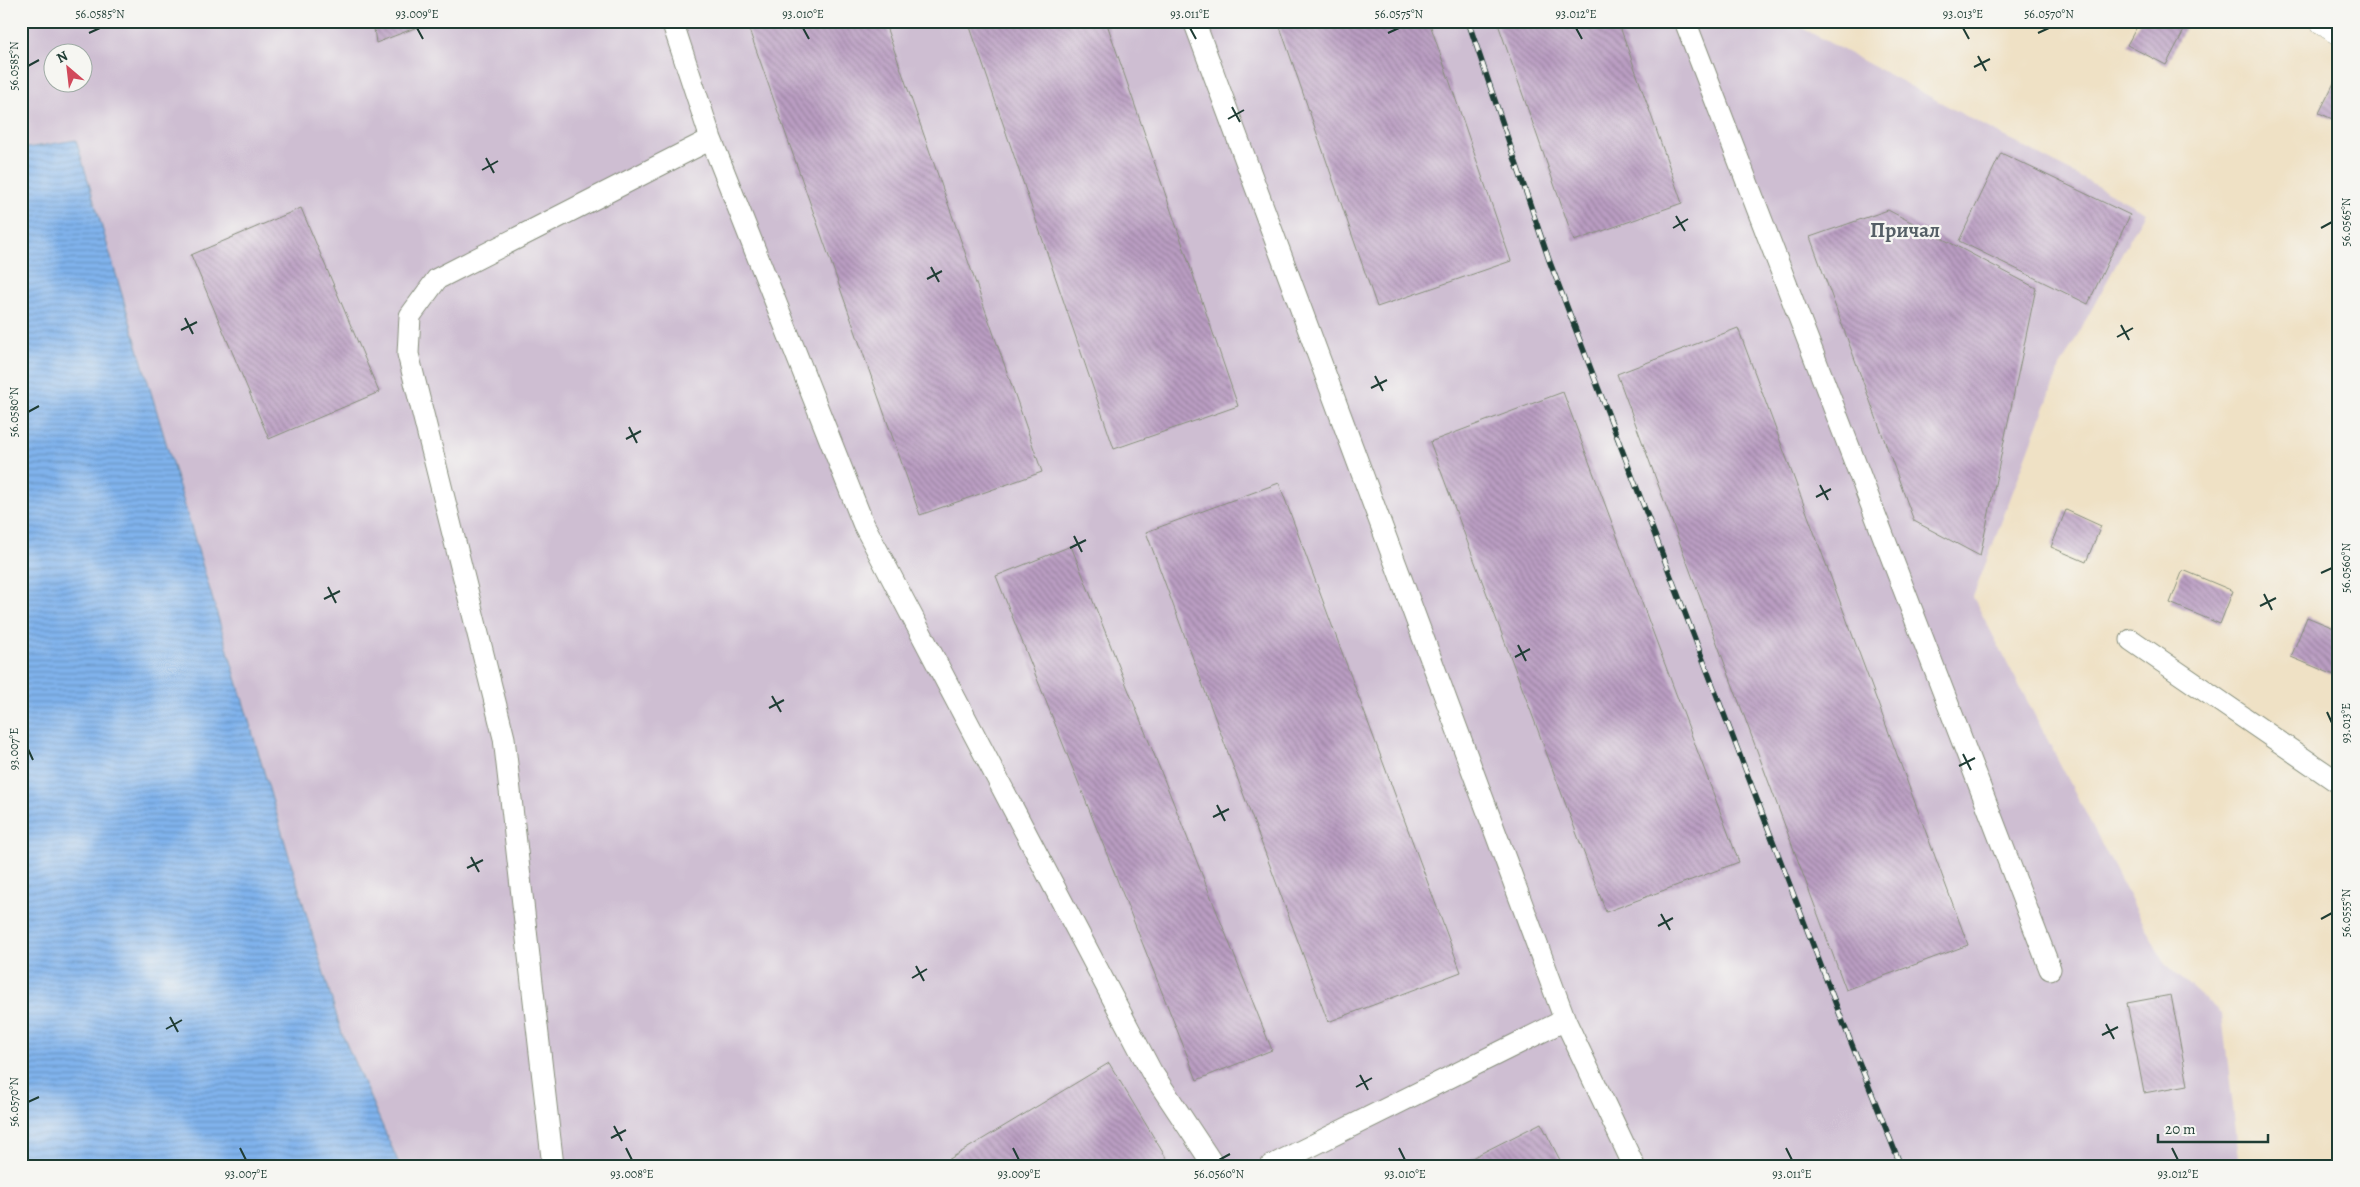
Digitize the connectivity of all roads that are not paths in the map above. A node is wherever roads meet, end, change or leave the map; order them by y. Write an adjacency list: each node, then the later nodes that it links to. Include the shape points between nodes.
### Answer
1 (672, 21): 6 (lane)
2 (1194, 21): 10 (lane)
3 (1686, 21): 9 (lane)
4 (2324, 21): 5 (street)
5 (2339, 31)
6 (711, 139): 11 (lane, via 437,279 410,316 408,354 504,738); 12 (lane, via 864,523 1151,1071)
7 (2131, 640): 8 (lane)
8 (2339, 782)
9 (2050, 969)
10 (1565, 1020): 13 (lane); 14 (lane)
11 (553, 1166)
12 (1214, 1166)
13 (1271, 1166)
14 (1634, 1166)

